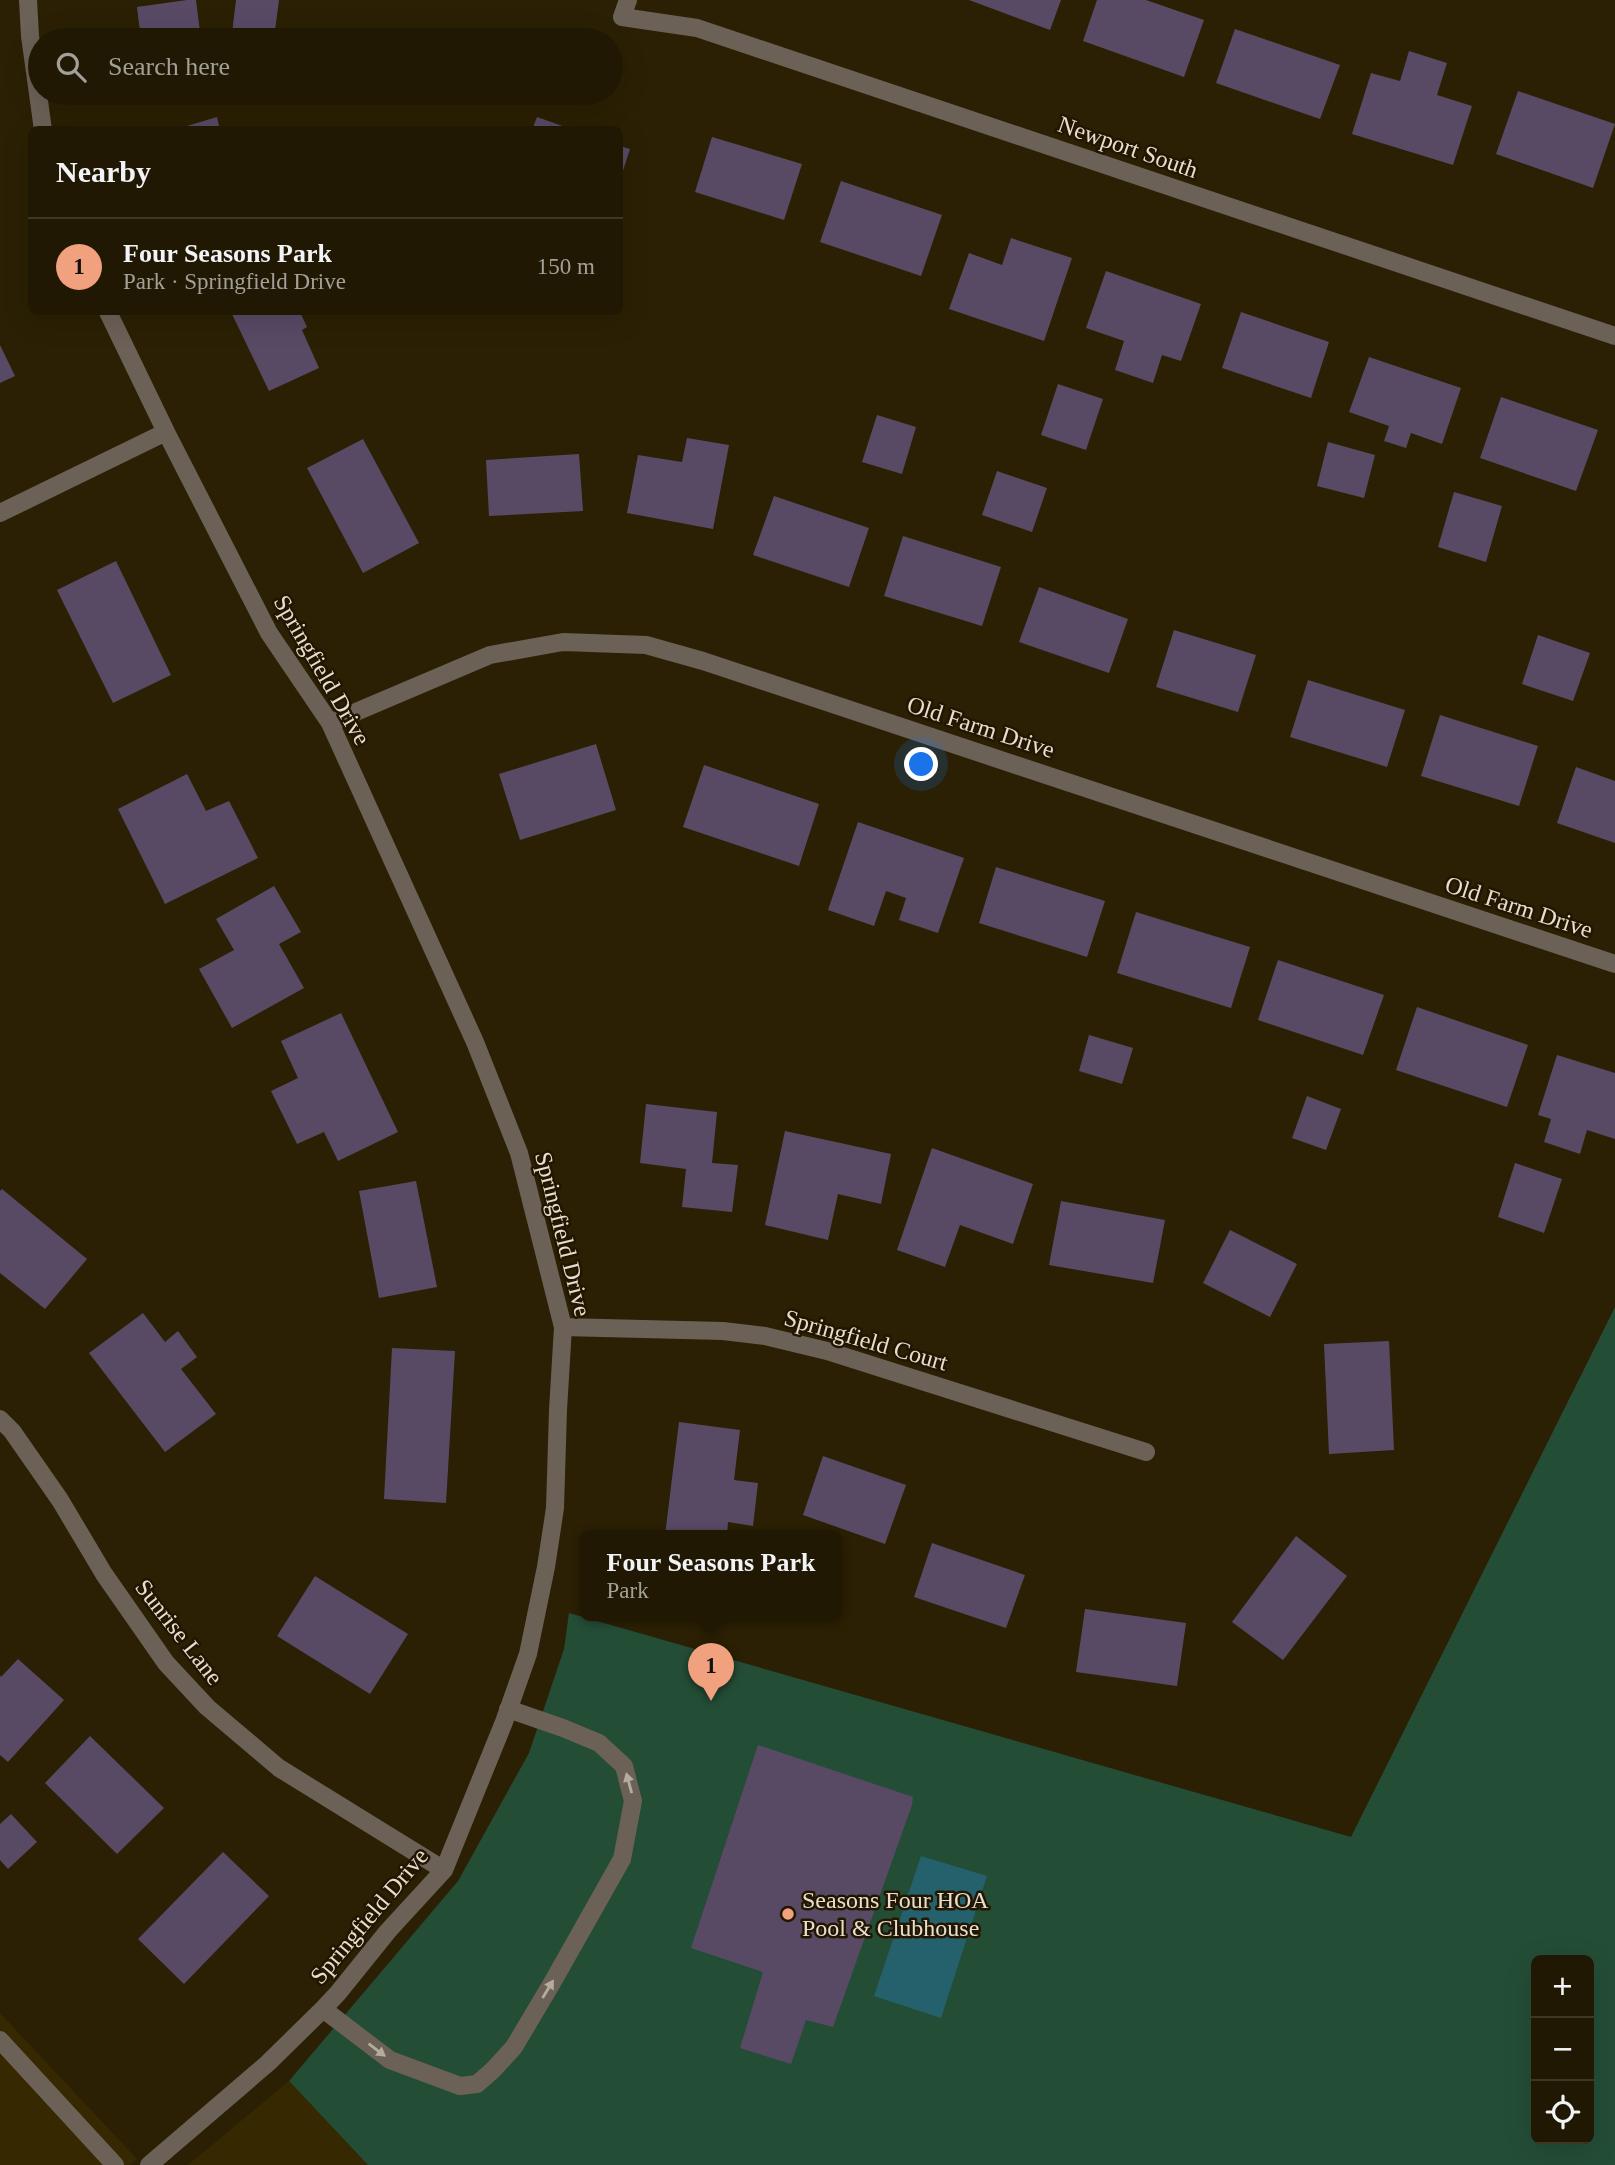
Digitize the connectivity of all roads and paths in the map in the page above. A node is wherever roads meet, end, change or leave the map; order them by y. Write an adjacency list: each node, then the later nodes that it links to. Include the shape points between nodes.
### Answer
1 (28, 0): 3 (street)
2 (625, 8): 7 (street, Newport South, via 697,28)
3 (30, 28)
4 (40, 105): 5 (street)
5 (42, 126)
6 (109, 315): 8 (street, Springfield Drive)
7 (1615, 336)
8 (166, 432): 9 (street); 10 (street, Springfield Drive, via 269,633)
9 (0, 513)
10 (330, 723): 11 (street, Old Farm Drive, via 490,655 562,642 646,645); 12 (street, Springfield Drive, via 475,1042 514,1140)
11 (1615, 964)
12 (563, 1327): 14 (street, Springfield Court, via 765,1336 827,1351); 15 (street, Springfield Drive, via 555,1507 527,1654)
13 (0, 1419): 16 (street, Sunrise Lane, via 60,1500 166,1663 207,1707 279,1768)
14 (1146, 1452)
15 (508, 1709): 16 (street, Springfield Drive); 17 (street, one-way to 15, via 390,2060 460,2086 477,2084 514,2046 622,1859 634,1801 624,1766 599,1743)
16 (444, 1870): 17 (street, Springfield Drive)
17 (323, 2009): 20 (street, Springfield Drive)
18 (0, 2040): 19 (street)
19 (115, 2165)
20 (149, 2165)

